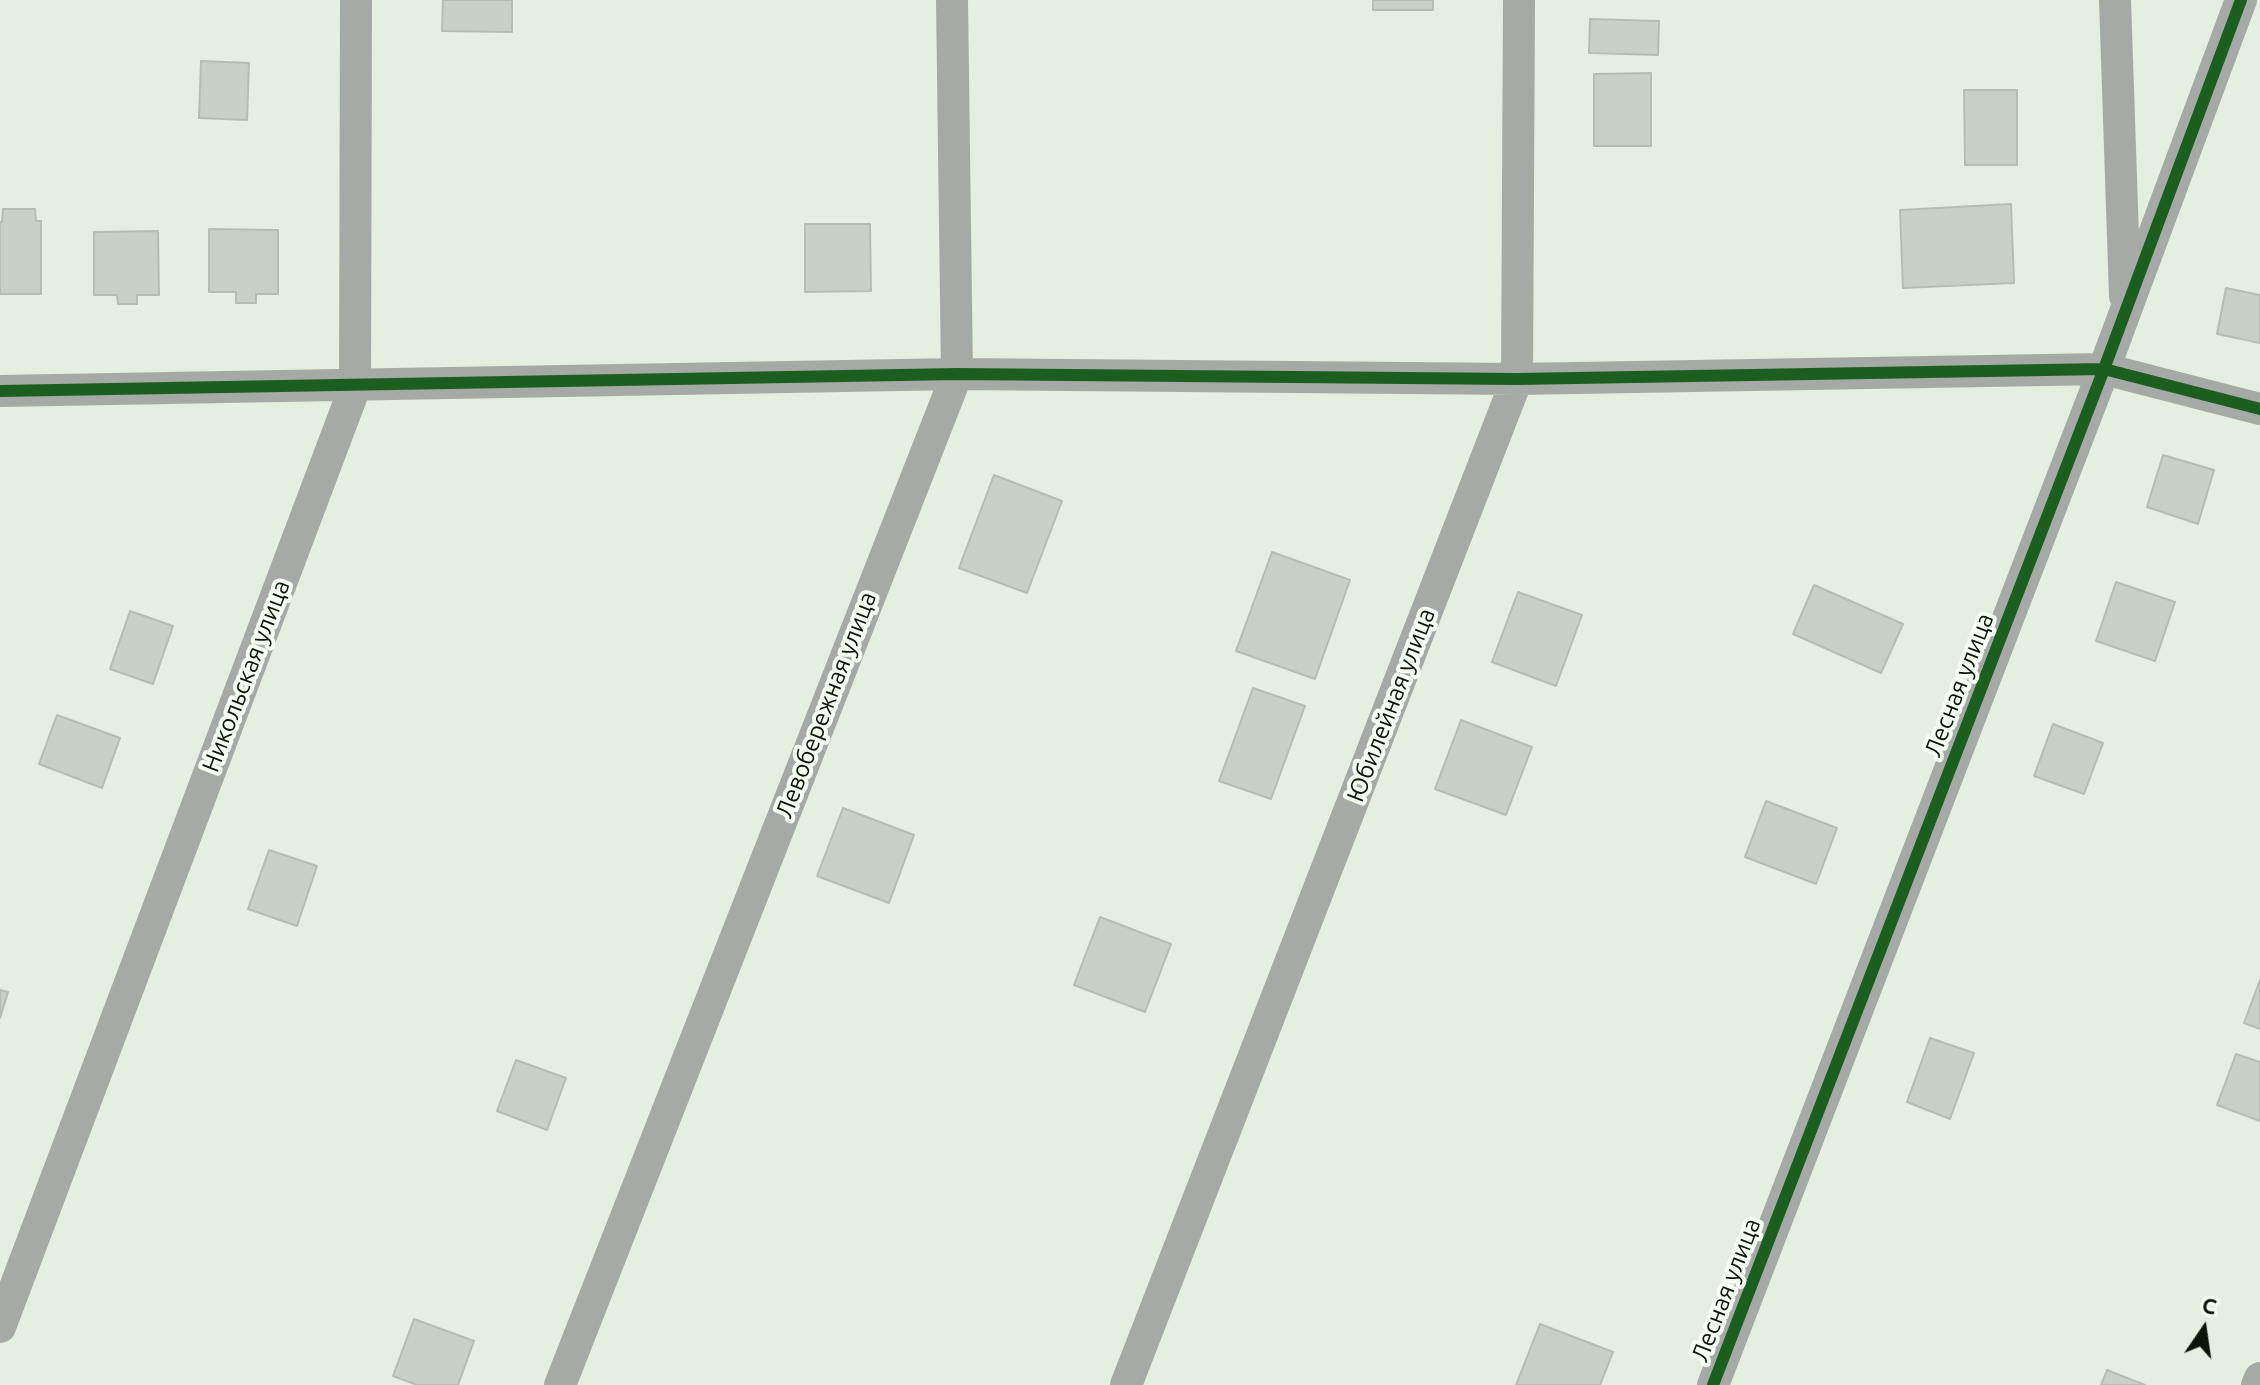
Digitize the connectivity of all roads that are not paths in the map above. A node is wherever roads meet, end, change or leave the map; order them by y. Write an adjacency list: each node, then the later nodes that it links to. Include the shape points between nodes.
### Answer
1 (356, 0): 10 (street, Никольская улица)
2 (952, 0): 8 (street, Левобережная улица)
3 (1519, 0): 9 (street, Юбилейная улица)
4 (2115, 0): 6 (street)
5 (2241, 0): 6 (street, Лесная улица)
6 (2126, 311): 7 (street, Лесная улица)
7 (2104, 369): 9 (street); 12 (street); 17 (street, Лесная улица)
8 (957, 374): 9 (street); 10 (street); 15 (street, Левобережная улица)
9 (1517, 379): 16 (street, Юбилейная улица)
10 (355, 387): 11 (street); 13 (street, Никольская улица)
11 (0, 391)
12 (2260, 409)
13 (0, 1327)
14 (2260, 1378): 18 (street)
15 (560, 1385)
16 (1126, 1385)
17 (1713, 1385)
18 (2257, 1385)

